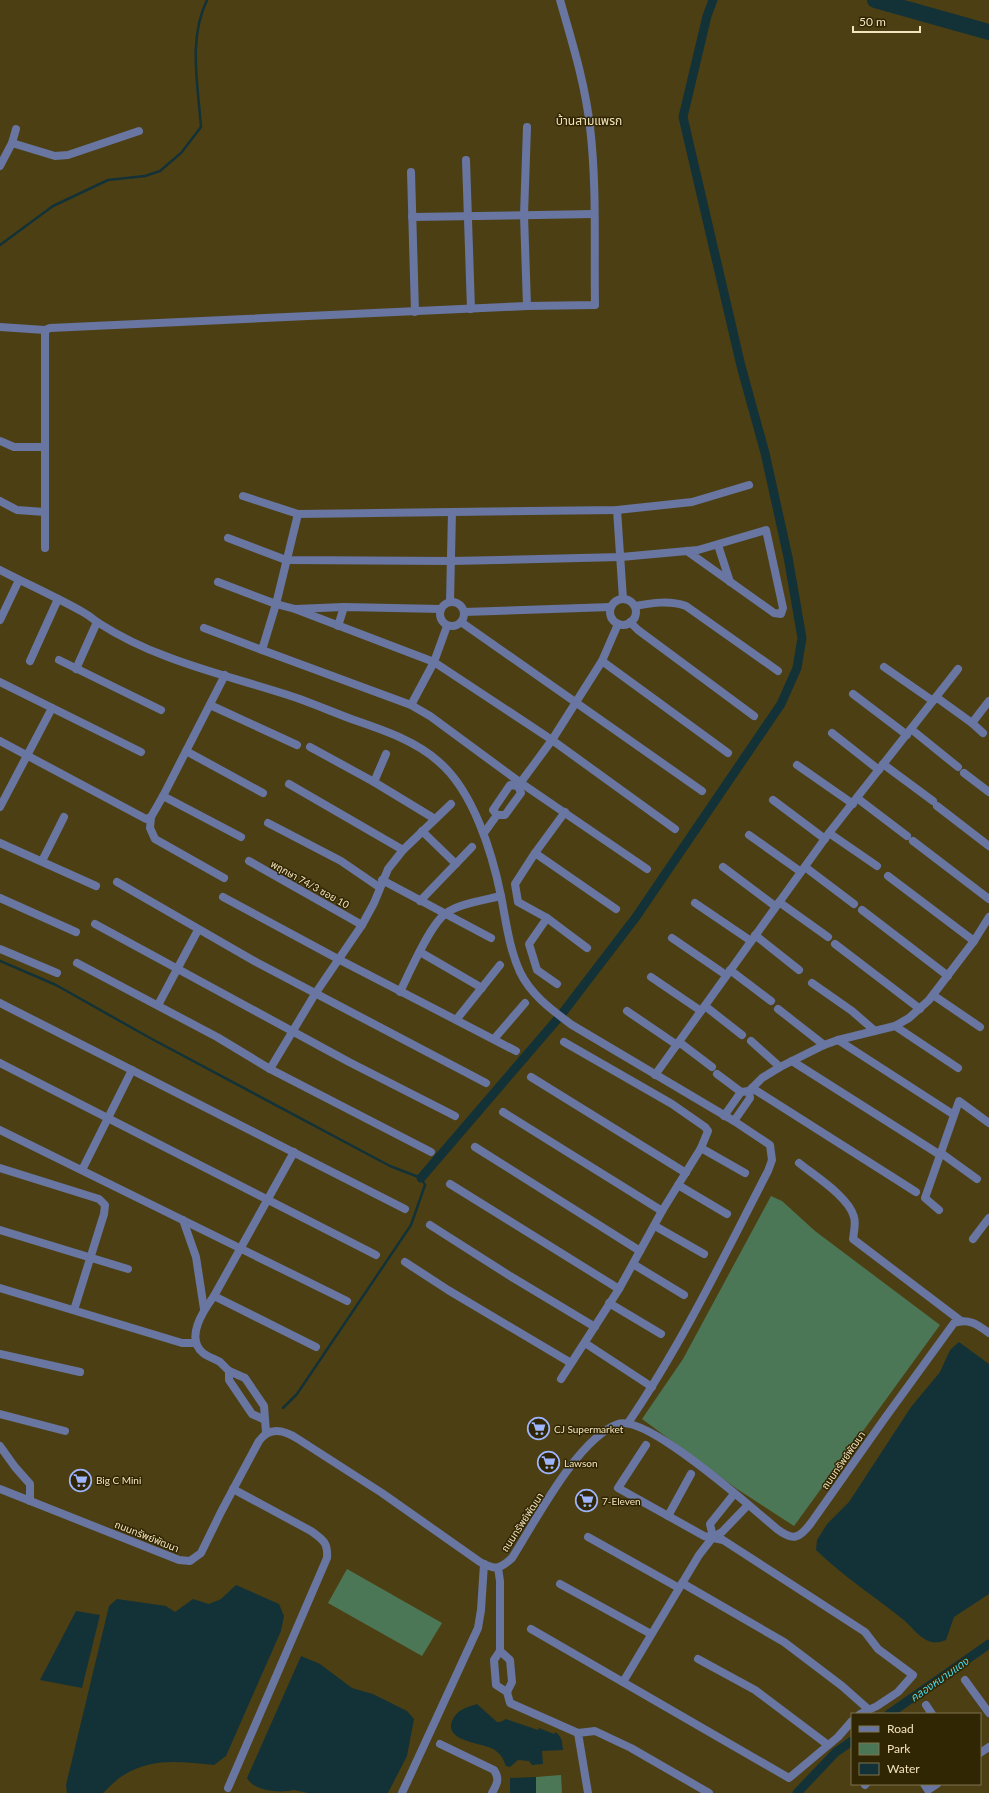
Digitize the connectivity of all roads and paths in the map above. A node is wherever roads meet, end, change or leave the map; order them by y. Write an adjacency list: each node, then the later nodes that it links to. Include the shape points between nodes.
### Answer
1 (560, 0): 9 (street, via 586,97 594,174)
2 (527, 127): 10 (street)
3 (16, 129): 5 (street)
4 (139, 131): 5 (street, via 68,155 55,156)
5 (12, 143): 7 (street)
6 (466, 160): 11 (street)
7 (0, 166)
8 (411, 172): 12 (street)
9 (594, 214): 10 (street); 13 (street, via 595,305)
10 (524, 215): 11 (street); 13 (street)
11 (467, 216): 12 (street); 14 (street)
12 (412, 217): 15 (street)
13 (527, 306): 14 (street)
14 (470, 309): 15 (street)
15 (415, 312): 17 (street)
16 (0, 327): 17 (street)
17 (45, 330): 19 (street)
18 (0, 441): 19 (street, via 14,447)
19 (45, 447): 24 (street)
20 (749, 485): 23 (street, via 692,502)
21 (243, 496): 26 (street)
22 (0, 501): 24 (street, via 17,510)
23 (617, 510): 25 (street); 31 (street)
24 (45, 512): 29 (street)
25 (452, 512): 26 (street); 33 (street)
26 (298, 514): 32 (street)
27 (228, 538): 32 (street)
28 (718, 545): 30 (street); 37 (street); 37 (street, via 766,530 783,608 781,614 774,613)
29 (45, 548)
30 (687, 551): 31 (street); 37 (street)
31 (621, 557): 33 (street); 39 (street)
32 (286, 560): 33 (street); 41 (street)
33 (452, 562): 40 (street)
34 (0, 570): 35 (street)
35 (19, 580): 38 (street); 48 (street)
36 (218, 582): 41 (street)
37 (730, 582)
38 (58, 599): 49 (street); 58 (street)
39 (623, 599): 42 (street); 44 (street, via 616,601)
40 (450, 602): 46 (street); 47 (street, via 457,603)
41 (276, 604): 45 (street); 56 (street)
42 (634, 606): 51 (street, via 635,616); 64 (street, via 667,602 686,606)
43 (344, 607): 45 (street); 46 (street); 53 (street)
44 (611, 607): 47 (street); 52 (street, via 612,618)
45 (295, 609): 53 (street)
46 (441, 609): 54 (street, via 441,620)
47 (464, 612): 50 (street)
48 (0, 620)
49 (98, 622): 62 (street); 65 (street, via 141,646)
50 (461, 622): 54 (street, via 455,626); 70 (street)
51 (630, 622): 52 (street); 75 (street)
52 (618, 624): 59 (street)
53 (338, 626): 60 (street)
54 (447, 626): 60 (street)
55 (204, 628): 56 (street)
56 (262, 650): 72 (street)
57 (59, 660): 62 (street)
58 (30, 661)
59 (602, 661): 70 (street); 86 (street)
60 (434, 662): 72 (street); 80 (street)
61 (884, 667): 68 (street)
62 (76, 669): 74 (street)
63 (958, 669): 68 (street)
64 (778, 671)
65 (225, 675): 71 (street); 111 (street, via 377,728 424,752 439,762 453,777)
66 (0, 682): 73 (street)
67 (853, 694): 77 (street)
68 (935, 699): 76 (street); 77 (street)
69 (989, 701): 76 (street)
70 (576, 703): 80 (street); 94 (street)
71 (210, 705): 82 (street); 84 (street)
72 (411, 705): 93 (street, via 430,716)
73 (52, 708): 85 (street); 88 (street)
74 (161, 710)
75 (754, 716)
76 (972, 723): 79 (street)
77 (909, 732): 90 (street); 95 (street)
78 (832, 733): 90 (street)
79 (983, 733)
80 (552, 740): 93 (street); 109 (street)
81 (0, 741): 88 (street)
82 (296, 745)
83 (310, 747): 91 (street)
84 (186, 751): 96 (street); 98 (street)
85 (141, 752)
86 (728, 753)
87 (386, 754): 91 (street)
88 (27, 755): 97 (street); 106 (street, via 139,816 146,819)
89 (797, 765): 100 (street)
90 (881, 767): 100 (street); 116 (street, via 935,804)
91 (374, 782): 107 (street)
92 (289, 784): 118 (street)
93 (519, 784): 103 (street); 104 (street, via 521,793 505,815); 104 (street, via 510,785 493,810)
94 (702, 791)
95 (989, 792)
96 (263, 794)
97 (3, 795): 102 (street)
98 (163, 796): 106 (street); 114 (street)
99 (773, 800): 113 (street)
100 (855, 801): 113 (street); 135 (street)
101 (451, 804): 107 (street)
102 (0, 807)
103 (565, 812): 119 (street); 125 (street)
104 (497, 815): 111 (street)
105 (64, 817): 120 (street)
106 (151, 817): 128 (street, via 151,835 155,839)
107 (435, 819): 110 (street)
108 (268, 822): 130 (street)
109 (675, 829)
110 (422, 831): 118 (street); 122 (street)
111 (484, 833): 132 (street, via 494,862)
112 (749, 835): 126 (street)
113 (827, 836): 123 (street); 126 (street)
114 (241, 837)
115 (0, 843): 120 (street)
116 (989, 846)
117 (472, 847): 122 (street)
118 (403, 850): 130 (street, via 388,868)
119 (535, 853): 140 (street); 143 (street, via 515,884 518,902)
120 (42, 861): 131 (street)
121 (249, 861): 146 (street, พฤกษา 74/3 ซอย 10)
122 (456, 864): 136 (street)
123 (877, 866)
124 (723, 867): 138 (street)
125 (647, 869)
126 (803, 869): 138 (street); 139 (street)
127 (888, 876): 154 (street)
128 (224, 878)
129 (117, 882): 147 (street)
130 (381, 883): 136 (street); 146 (street)
131 (96, 886)
132 (501, 896): 142 (street); 201 (street, via 506,928 520,972 528,985 549,1008 572,1025)
133 (224, 897): 159 (street)
134 (0, 898): 149 (street)
135 (989, 899)
136 (420, 901): 142 (street)
137 (695, 903): 153 (street)
138 (777, 904): 150 (street); 153 (street)
139 (854, 904)
140 (616, 909)
141 (862, 910): 166 (street)
142 (445, 913): 151 (street); 158 (street, via 435,924)
143 (547, 918): 156 (street); 169 (street, via 529,944 537,970)
144 (989, 918): 148 (street)
145 (95, 924): 162 (street)
146 (362, 925): 159 (street)
147 (198, 930): 162 (street); 172 (street)
148 (986, 930): 154 (street)
149 (76, 932)
150 (828, 937)
151 (491, 938)
152 (672, 938): 165 (street)
153 (753, 938): 163 (street); 165 (street)
154 (974, 941): 166 (street)
155 (835, 944): 180 (street)
156 (587, 948)
157 (0, 949): 164 (street)
158 (420, 952): 170 (street); 171 (street)
159 (338, 959): 171 (street); 172 (street)
160 (77, 962): 177 (street)
161 (500, 965): 170 (street)
162 (178, 969): 177 (street); 185 (street)
163 (799, 970)
164 (56, 973)
165 (728, 973): 174 (street); 178 (street)
166 (948, 976): 173 (street)
167 (651, 977): 178 (street)
168 (812, 983): 186 (street)
169 (557, 984)
170 (482, 988): 182 (street)
171 (400, 992): 182 (street)
172 (315, 994): 185 (street); 203 (street)
173 (933, 995): 180 (street); 184 (street)
174 (771, 1001)
175 (0, 1003): 200 (street)
176 (525, 1003): 188 (street)
177 (158, 1005): 199 (street)
178 (703, 1008): 187 (street); 192 (street)
179 (778, 1009): 193 (street)
180 (920, 1009): 183 (street)
181 (628, 1011): 192 (street)
182 (456, 1020): 188 (street)
183 (895, 1026): 186 (street); 198 (street)
184 (980, 1027)
185 (293, 1031): 199 (street); 207 (street)
186 (875, 1031): 189 (street)
187 (742, 1035)
188 (494, 1039): 194 (street)
189 (838, 1040): 193 (street); 206 (street)
190 (750, 1041): 197 (street)
191 (564, 1042): 214 (street, via 672,1104 706,1127 708,1131)
192 (678, 1044): 201 (street); 204 (street)
193 (824, 1045): 195 (street)
194 (516, 1051)
195 (792, 1061): 197 (street); 217 (street)
196 (0, 1063): 209 (street)
197 (780, 1066): 204 (street)
198 (958, 1068)
199 (270, 1069): 216 (street)
200 (132, 1070): 209 (street); 215 (street)
201 (655, 1075): 208 (street)
202 (531, 1077): 221 (street)
203 (486, 1083)
204 (747, 1090): 208 (street); 210 (street, via 750,1098); 226 (street)
205 (504, 1112): 230 (street)
206 (951, 1113)
207 (455, 1116)
208 (724, 1116): 210 (street)
209 (108, 1118): 220 (street); 227 (street)
210 (734, 1121): 266 (street, via 770,1145 772,1160 673,1352)
211 (989, 1124): 217 (street, via 959,1102)
212 (0, 1130): 220 (street)
213 (475, 1147): 239 (street)
214 (701, 1148): 221 (street); 222 (street)
215 (294, 1152): 227 (street); 228 (street)
216 (431, 1152)
217 (939, 1153): 223 (street); 229 (street, via 925,1198)
218 (799, 1163): 254 (street, via 842,1198 849,1207 855,1218 853,1239)
219 (0, 1168): 242 (street, via 103,1202 106,1210)
220 (82, 1170): 233 (street)
221 (686, 1173): 225 (street)
222 (745, 1173)
223 (977, 1179)
224 (450, 1184): 247 (street)
225 (678, 1185): 230 (street); 231 (street)
226 (916, 1192)
227 (268, 1200): 238 (street); 241 (street)
228 (405, 1209)
229 (939, 1210)
230 (662, 1211): 235 (street)
231 (727, 1214)
232 (989, 1218): 237 (street)
233 (183, 1220): 238 (street); 252 (street, via 196,1257)
234 (430, 1225): 255 (street)
235 (654, 1226): 239 (street); 240 (street)
236 (0, 1230): 242 (street)
237 (973, 1239)
238 (240, 1248): 249 (street); 250 (street)
239 (640, 1251): 244 (street)
240 (704, 1254)
241 (376, 1255)
242 (91, 1257): 245 (street); 253 (street)
243 (405, 1262): 262 (street)
244 (633, 1264): 247 (street); 248 (street)
245 (128, 1269)
246 (0, 1288): 253 (street)
247 (619, 1289): 251 (street)
248 (684, 1295)
249 (214, 1296): 252 (street); 260 (street)
250 (347, 1301)
251 (610, 1303): 255 (street); 257 (street)
252 (204, 1309): 259 (street, via 195,1334)
253 (74, 1310): 259 (street, via 182,1343)
254 (961, 1321): 256 (street, via 969,1321); 279 (street, ถนนทรัพย์พัฒนา, via 954,1323 948,1331 803,1535 785,1535)
255 (595, 1327): 258 (street)
256 (989, 1333)
257 (661, 1334)
258 (585, 1343): 262 (street); 266 (street)
259 (196, 1344): 263 (street, via 203,1353 220,1362)
260 (316, 1347)
261 (0, 1354): 264 (street)
262 (571, 1363): 265 (street)
263 (229, 1371): 268 (street, via 229,1380 252,1414); 268 (street, via 245,1378 264,1406)
264 (80, 1372)
265 (561, 1379)
266 (652, 1387): 269 (street)
267 (0, 1414): 270 (street)
268 (265, 1420): 271 (street)
269 (628, 1423): 277 (street, ถนนทรัพย์พัฒนา, via 650,1432 696,1462); 284 (street, ถนนทรัพย์พัฒนา, via 618,1424 608,1430 577,1458 512,1558)
270 (65, 1431)
271 (266, 1432): 275 (street, ถนนทรัพย์พัฒนา); 283 (street, via 279,1430 289,1433)
272 (646, 1445): 280 (street, via 618,1488)
273 (0, 1446): 278 (street, via 30,1484)
274 (691, 1474): 280 (street)
275 (233, 1488): 278 (street, ถนนทรัพย์พัฒนา, via 201,1553 190,1561 179,1560); 303 (street, via 311,1530 328,1548 327,1558)
276 (0, 1489): 278 (street, ถนนทรัพย์พัฒนา)
277 (734, 1494): 279 (street, ถนนทรัพย์พัฒนา); 282 (street, via 710,1524)
278 (30, 1501)
279 (748, 1505): 282 (street, via 722,1532)
280 (668, 1516): 282 (street, via 704,1536)
281 (588, 1537): 286 (street)
282 (713, 1537): 286 (street); 295 (street, via 723,1540 865,1632 878,1649 913,1675 898,1692)
283 (484, 1564): 284 (street); 304 (street, via 478,1628)
284 (498, 1568): 289 (street)
285 (560, 1584): 288 (street)
286 (681, 1586): 288 (street); 295 (street, via 784,1642)
287 (531, 1629): 292 (street)
288 (651, 1634): 292 (street)
289 (500, 1651): 293 (street, via 510,1660 512,1682); 293 (street, via 494,1660 496,1685)
290 (698, 1659): 302 (street, via 755,1690)
291 (965, 1680): 298 (street)
292 (623, 1682): 302 (street, via 789,1778)
293 (507, 1692): 300 (street, via 510,1702)
294 (926, 1705): 297 (street)
295 (868, 1709): 296 (street)
296 (862, 1713)
297 (931, 1713)
298 (989, 1714)
299 (851, 1722): 302 (street)
300 (578, 1733): 306 (street); 307 (street, via 595,1731 631,1748)
301 (440, 1744): 305 (street, via 494,1770 498,1776)
302 (828, 1745)
303 (228, 1788)
304 (402, 1793)
305 (492, 1793)
306 (588, 1793)
307 (709, 1793)

